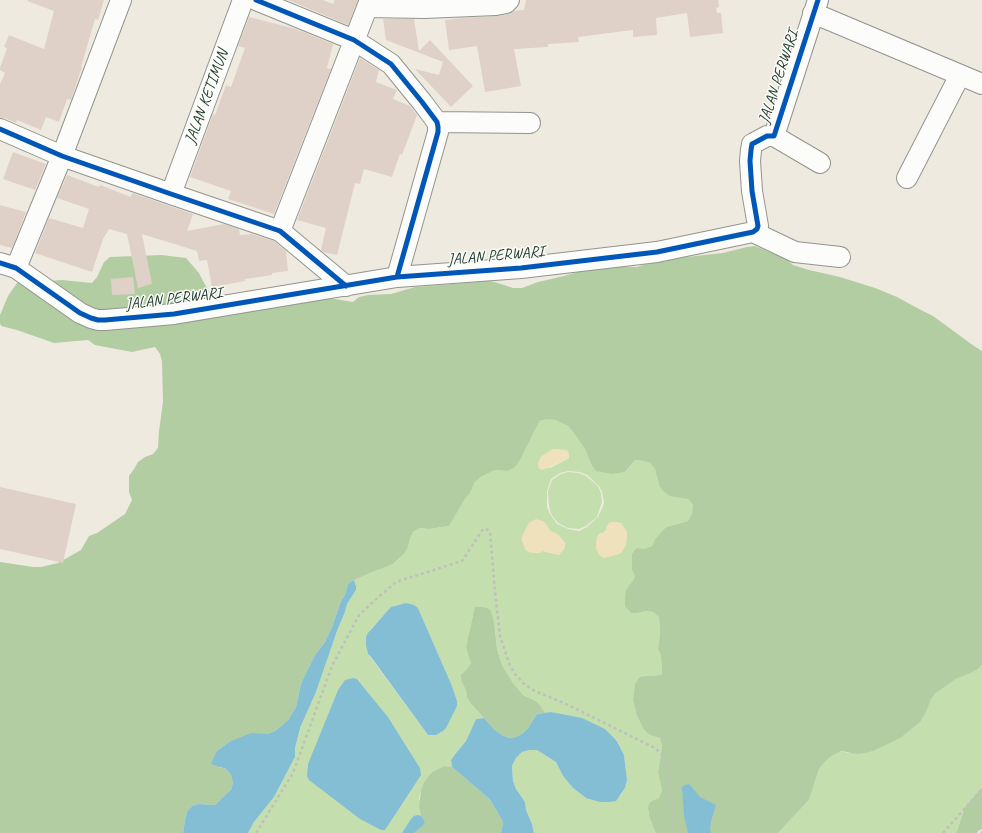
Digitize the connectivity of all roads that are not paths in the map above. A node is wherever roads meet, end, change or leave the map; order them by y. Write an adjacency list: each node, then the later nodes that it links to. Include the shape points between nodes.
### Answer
1 (121, 0): 14 (street)
2 (243, 0): 17 (street, JALAN KETIMUN)
3 (256, 0): 7 (street)
4 (509, 0): 5 (street, via 496,5 424,8)
5 (368, 4): 7 (street)
6 (816, 7): 8 (street); 13 (street, JALAN PERWARI)
7 (354, 40): 10 (street, via 392,64); 18 (street)
8 (960, 75): 9 (street); 16 (street)
9 (982, 84)
10 (437, 122): 11 (street); 22 (street, via 438,132)
11 (530, 122)
12 (0, 129): 14 (street)
13 (774, 136): 15 (street); 19 (street, JALAN PERWARI, via 768,136 752,144 752,191 758,226)
14 (62, 156): 17 (street); 21 (street)
15 (820, 163)
16 (907, 178)
17 (171, 194): 18 (street)
18 (280, 231): 23 (street)
19 (753, 232): 20 (street, via 795,252); 22 (street, JALAN PERWARI, via 650,252 521,268)
20 (840, 258)
21 (8, 266): 23 (street, JALAN PERWARI, via 80,313 98,320 174,314)
22 (396, 277): 23 (street, JALAN PERWARI)
23 (346, 286)

